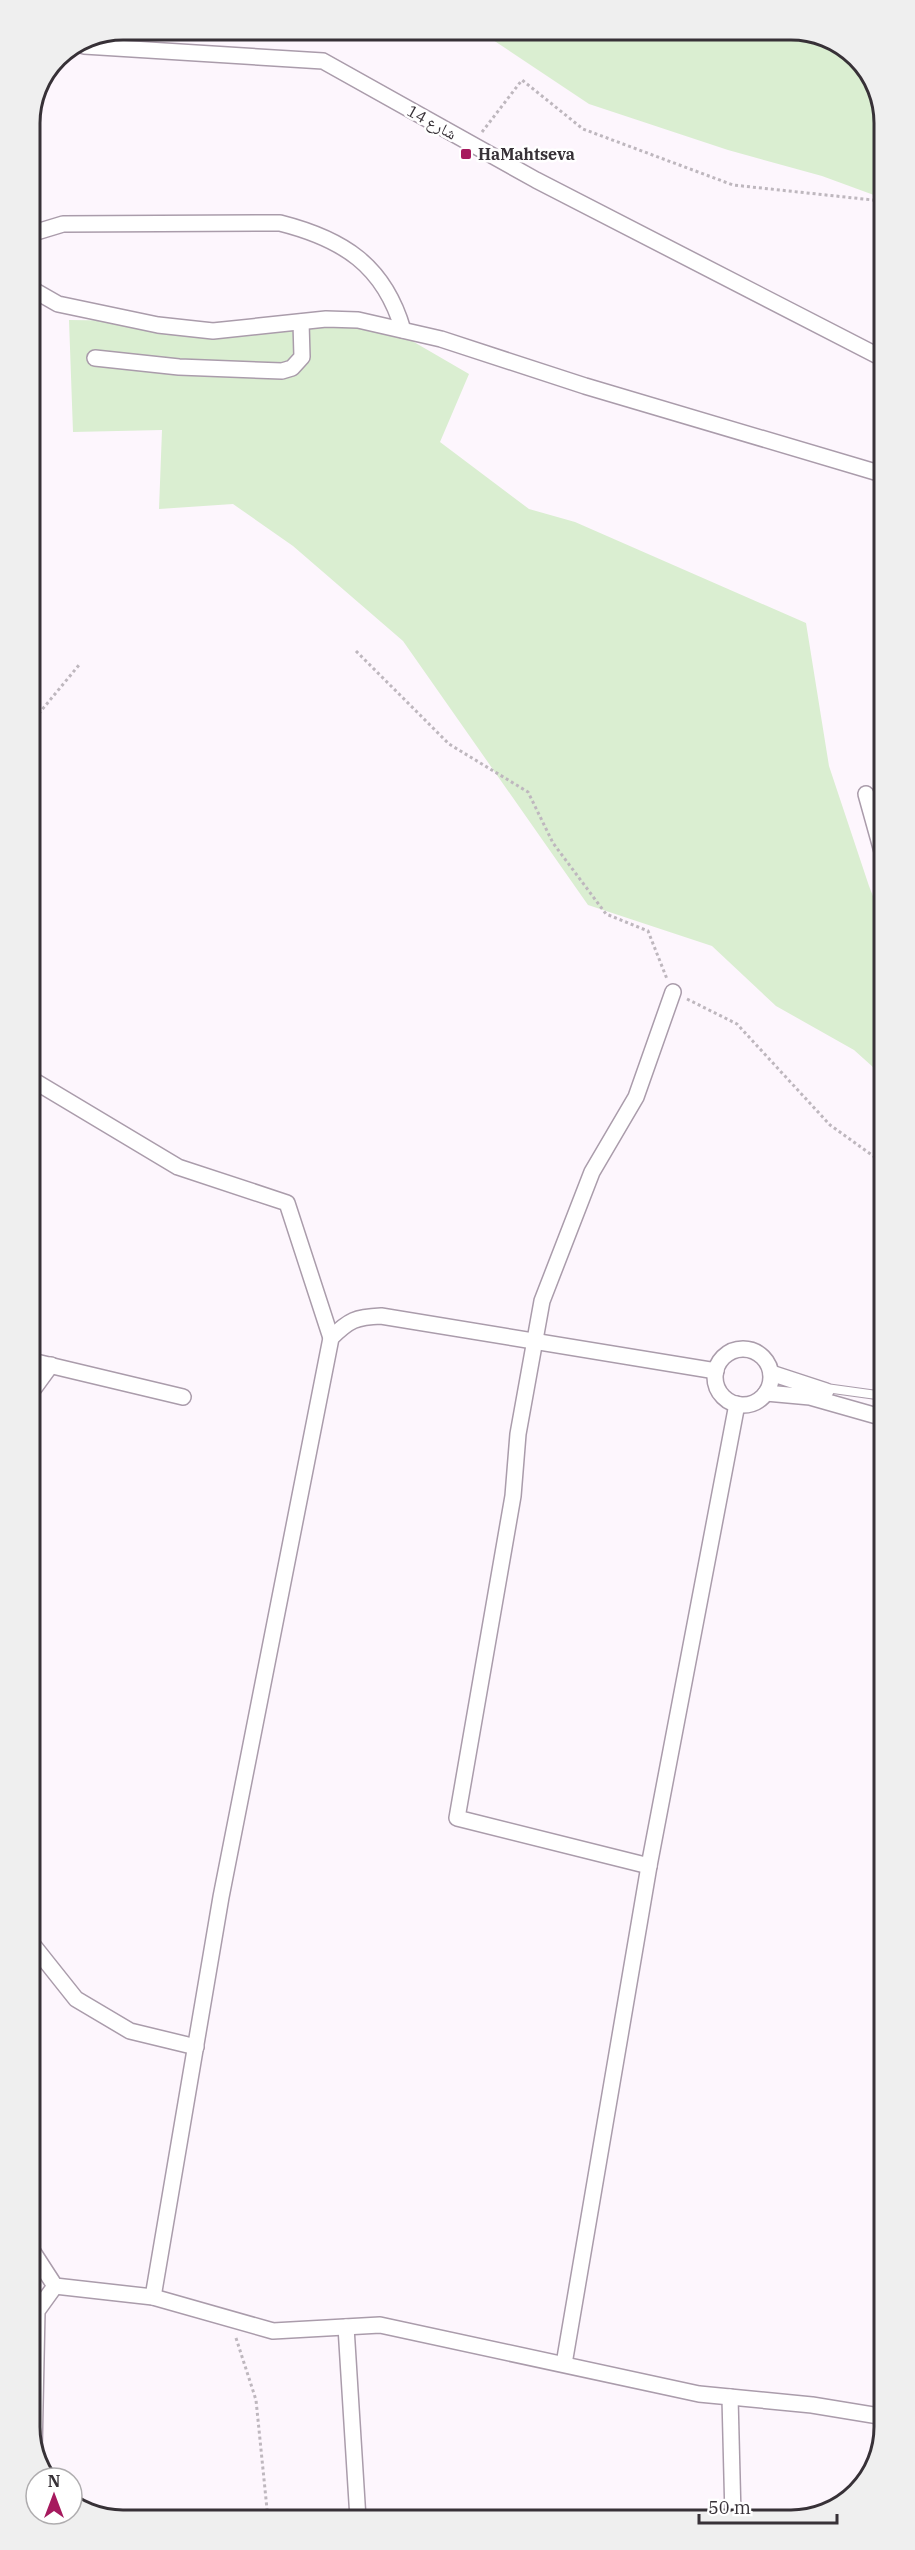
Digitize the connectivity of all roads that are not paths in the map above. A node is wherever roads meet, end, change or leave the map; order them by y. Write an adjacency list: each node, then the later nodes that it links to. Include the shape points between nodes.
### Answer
1 (93, 47): 6 (street, شارع 14, via 323,61 536,180)
2 (41, 231): 5 (street, via 63,224 280,223 306,229 338,242 376,276 394,302)
3 (41, 294): 4 (street, via 58,304 158,325 213,331)
4 (301, 322): 5 (street, via 358,320); 7 (street, via 302,357 292,368 282,371 179,367)
5 (403, 330): 8 (street)
6 (874, 354)
7 (95, 358)
8 (874, 472)
9 (866, 794): 10 (street)
10 (874, 823)
11 (673, 992): 14 (street, via 636,1097 588,1183 542,1301)
12 (41, 1084): 13 (street, via 178,1167 287,1203)
13 (330, 1338): 14 (street, via 347,1322 381,1316); 29 (street, via 221,1897)
14 (535, 1342): 17 (street); 27 (street, via 458,1818)
15 (40, 1363): 16 (street)
16 (51, 1365): 19 (street); 23 (street)
17 (716, 1371): 18 (street, via 731,1352 747,1350 762,1356); 24 (street, via 722,1395)
18 (771, 1374): 20 (street); 21 (street)
19 (40, 1379)
20 (804, 1385): 22 (lane); 25 (street)
21 (766, 1393): 24 (street, via 753,1403); 26 (street, via 810,1397)
22 (874, 1395)
23 (183, 1397)
24 (737, 1404): 27 (street)
25 (874, 1405)
26 (874, 1415)
27 (649, 1866): 35 (street)
28 (40, 1954): 29 (street, via 76,1999 130,2031)
29 (196, 2047): 32 (street)
30 (40, 2263): 31 (street)
31 (55, 2286): 32 (street); 33 (street)
32 (153, 2297): 34 (street, via 273,2331)
33 (40, 2307)
34 (346, 2327): 35 (street, via 380,2325); 38 (street)
35 (564, 2364): 36 (street, via 699,2394)
36 (730, 2397): 37 (street); 39 (street)
37 (874, 2415)
38 (357, 2509)
39 (733, 2510)

